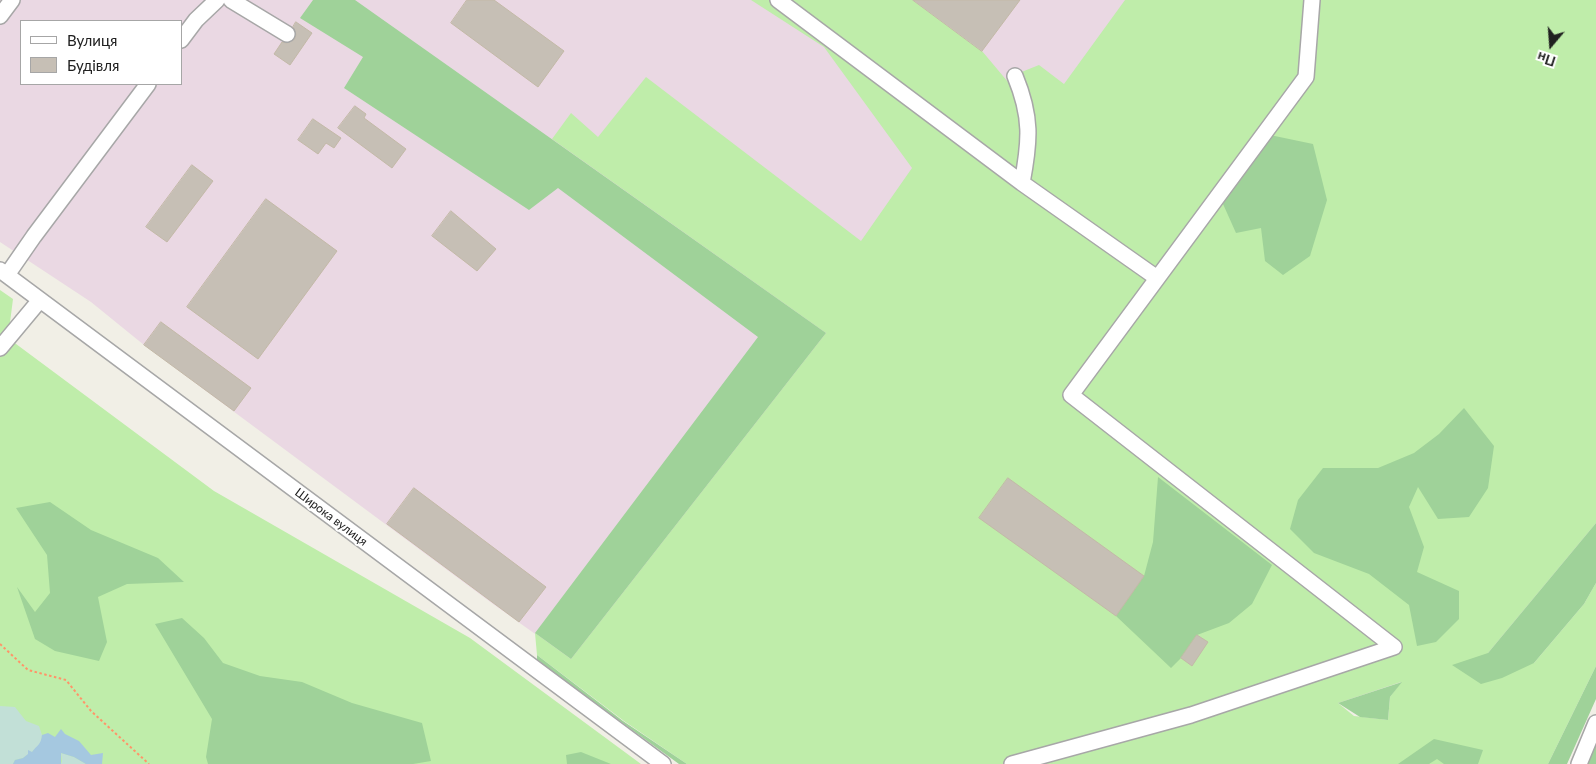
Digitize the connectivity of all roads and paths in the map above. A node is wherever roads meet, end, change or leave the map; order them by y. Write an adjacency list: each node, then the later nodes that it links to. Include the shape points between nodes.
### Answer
1 (12, 0): 6 (street)
2 (217, 0): 8 (street)
3 (231, 0): 7 (street)
4 (778, 0): 11 (street)
5 (1312, 0): 13 (street, via 1306,77)
6 (0, 16)
7 (288, 34)
8 (182, 39)
9 (1015, 76): 11 (street, via 1029,130)
10 (147, 85): 12 (street, via 34,236)
11 (1022, 184): 13 (street)
12 (3, 272): 14 (street, Широка вулиця)
13 (1158, 278): 20 (street, via 1071,395 1394,647 1190,715)
14 (40, 300): 15 (street); 19 (street, Широка вулиця)
15 (0, 348)
16 (0, 644): 18 (path, via 28,670 66,680 91,711)
17 (1596, 723): 21 (street)
18 (149, 764)
19 (662, 764)
20 (1012, 764)
21 (1579, 764)

